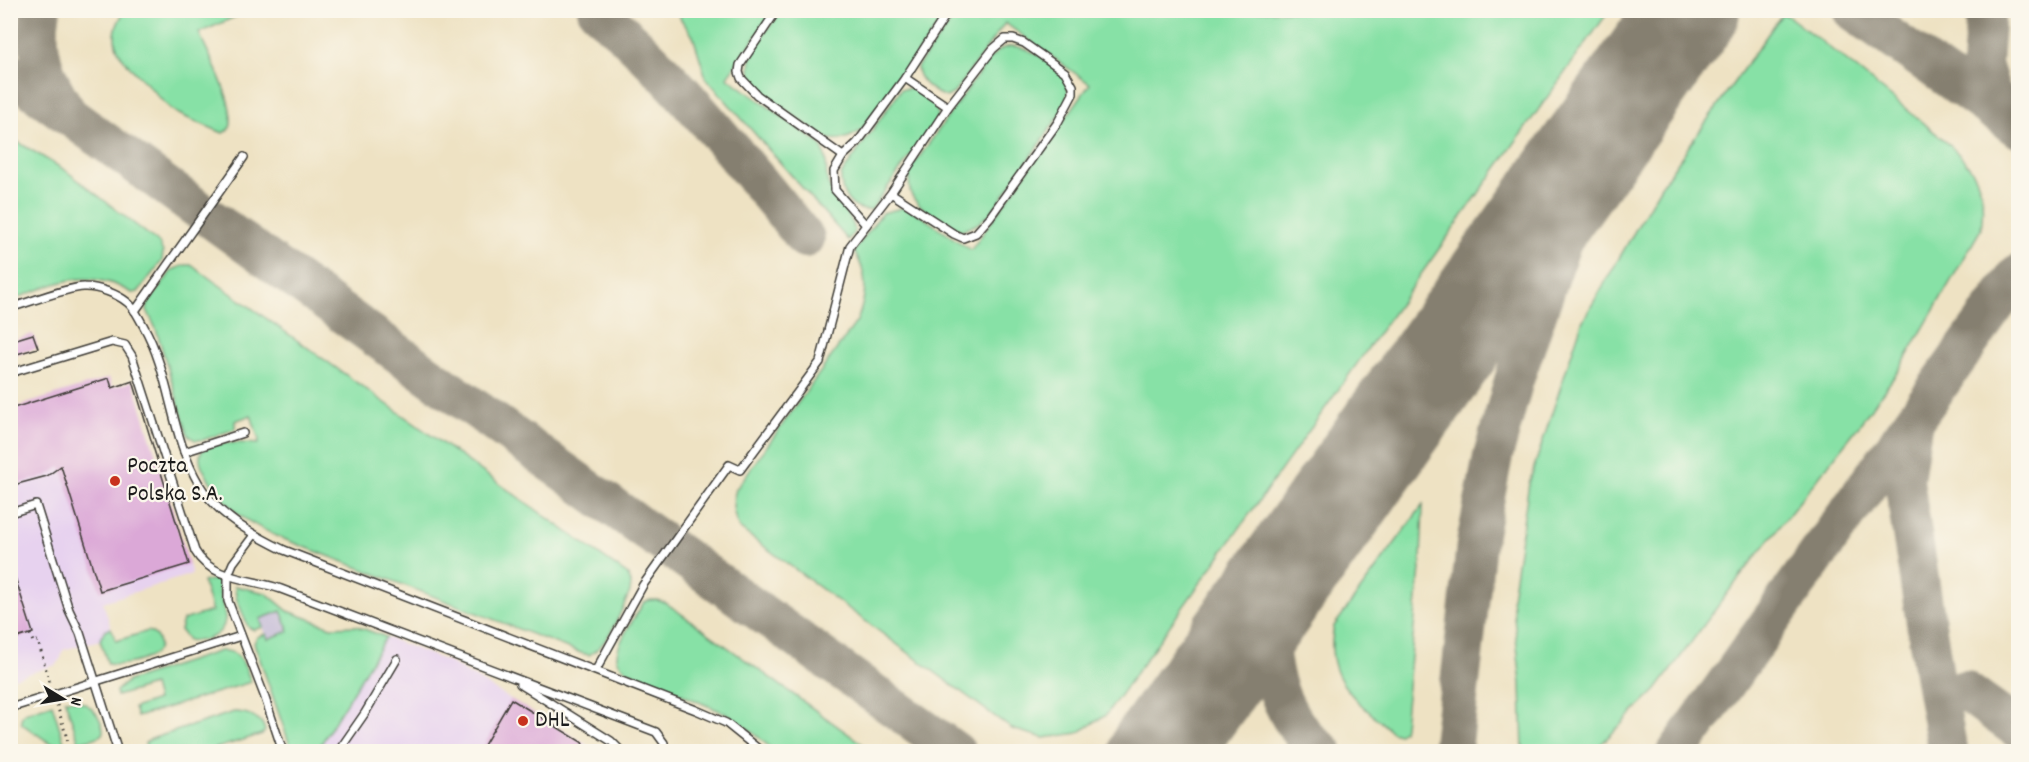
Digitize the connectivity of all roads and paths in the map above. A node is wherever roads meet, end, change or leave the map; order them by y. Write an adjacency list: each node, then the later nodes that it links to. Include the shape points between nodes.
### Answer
1 (777, 10): 5 (lane, via 740,65 741,78 757,95)
2 (949, 10): 3 (lane)
3 (905, 78): 4 (lane); 5 (lane)
4 (948, 107): 7 (lane); 7 (lane, via 1005,39 1024,43 1065,72 1073,86 1071,99 1058,122 976,233 963,238 954,234)
5 (843, 156): 8 (lane, via 834,171 835,190)
6 (244, 157): 10 (lane)
7 (891, 193): 8 (lane)
8 (866, 225): 19 (lane, via 850,246 820,362 740,470 729,465 676,537 630,606)
9 (10, 308): 10 (lane, via 84,286 107,291)
10 (135, 311): 13 (lane, via 151,340)
11 (10, 372): 16 (lane, via 112,342 128,348 195,551 210,569)
12 (243, 433): 13 (lane)
13 (184, 452): 15 (lane, via 200,486 214,504)
14 (10, 513): 21 (lane, via 36,505)
15 (254, 535): 16 (lane); 19 (lane)
16 (228, 575): 17 (lane, via 228,601); 20 (lane, via 281,590)
17 (241, 636): 21 (lane); 24 (lane)
18 (397, 659): 25 (lane)
19 (596, 670): 28 (lane, via 726,723)
20 (508, 676): 26 (lane, via 611,741); 27 (lane, via 656,732)
21 (96, 682): 22 (lane); 23 (lane)
22 (10, 708)
23 (118, 752)
24 (283, 752)
25 (338, 752)
26 (622, 752)
27 (665, 752)
28 (762, 752)

